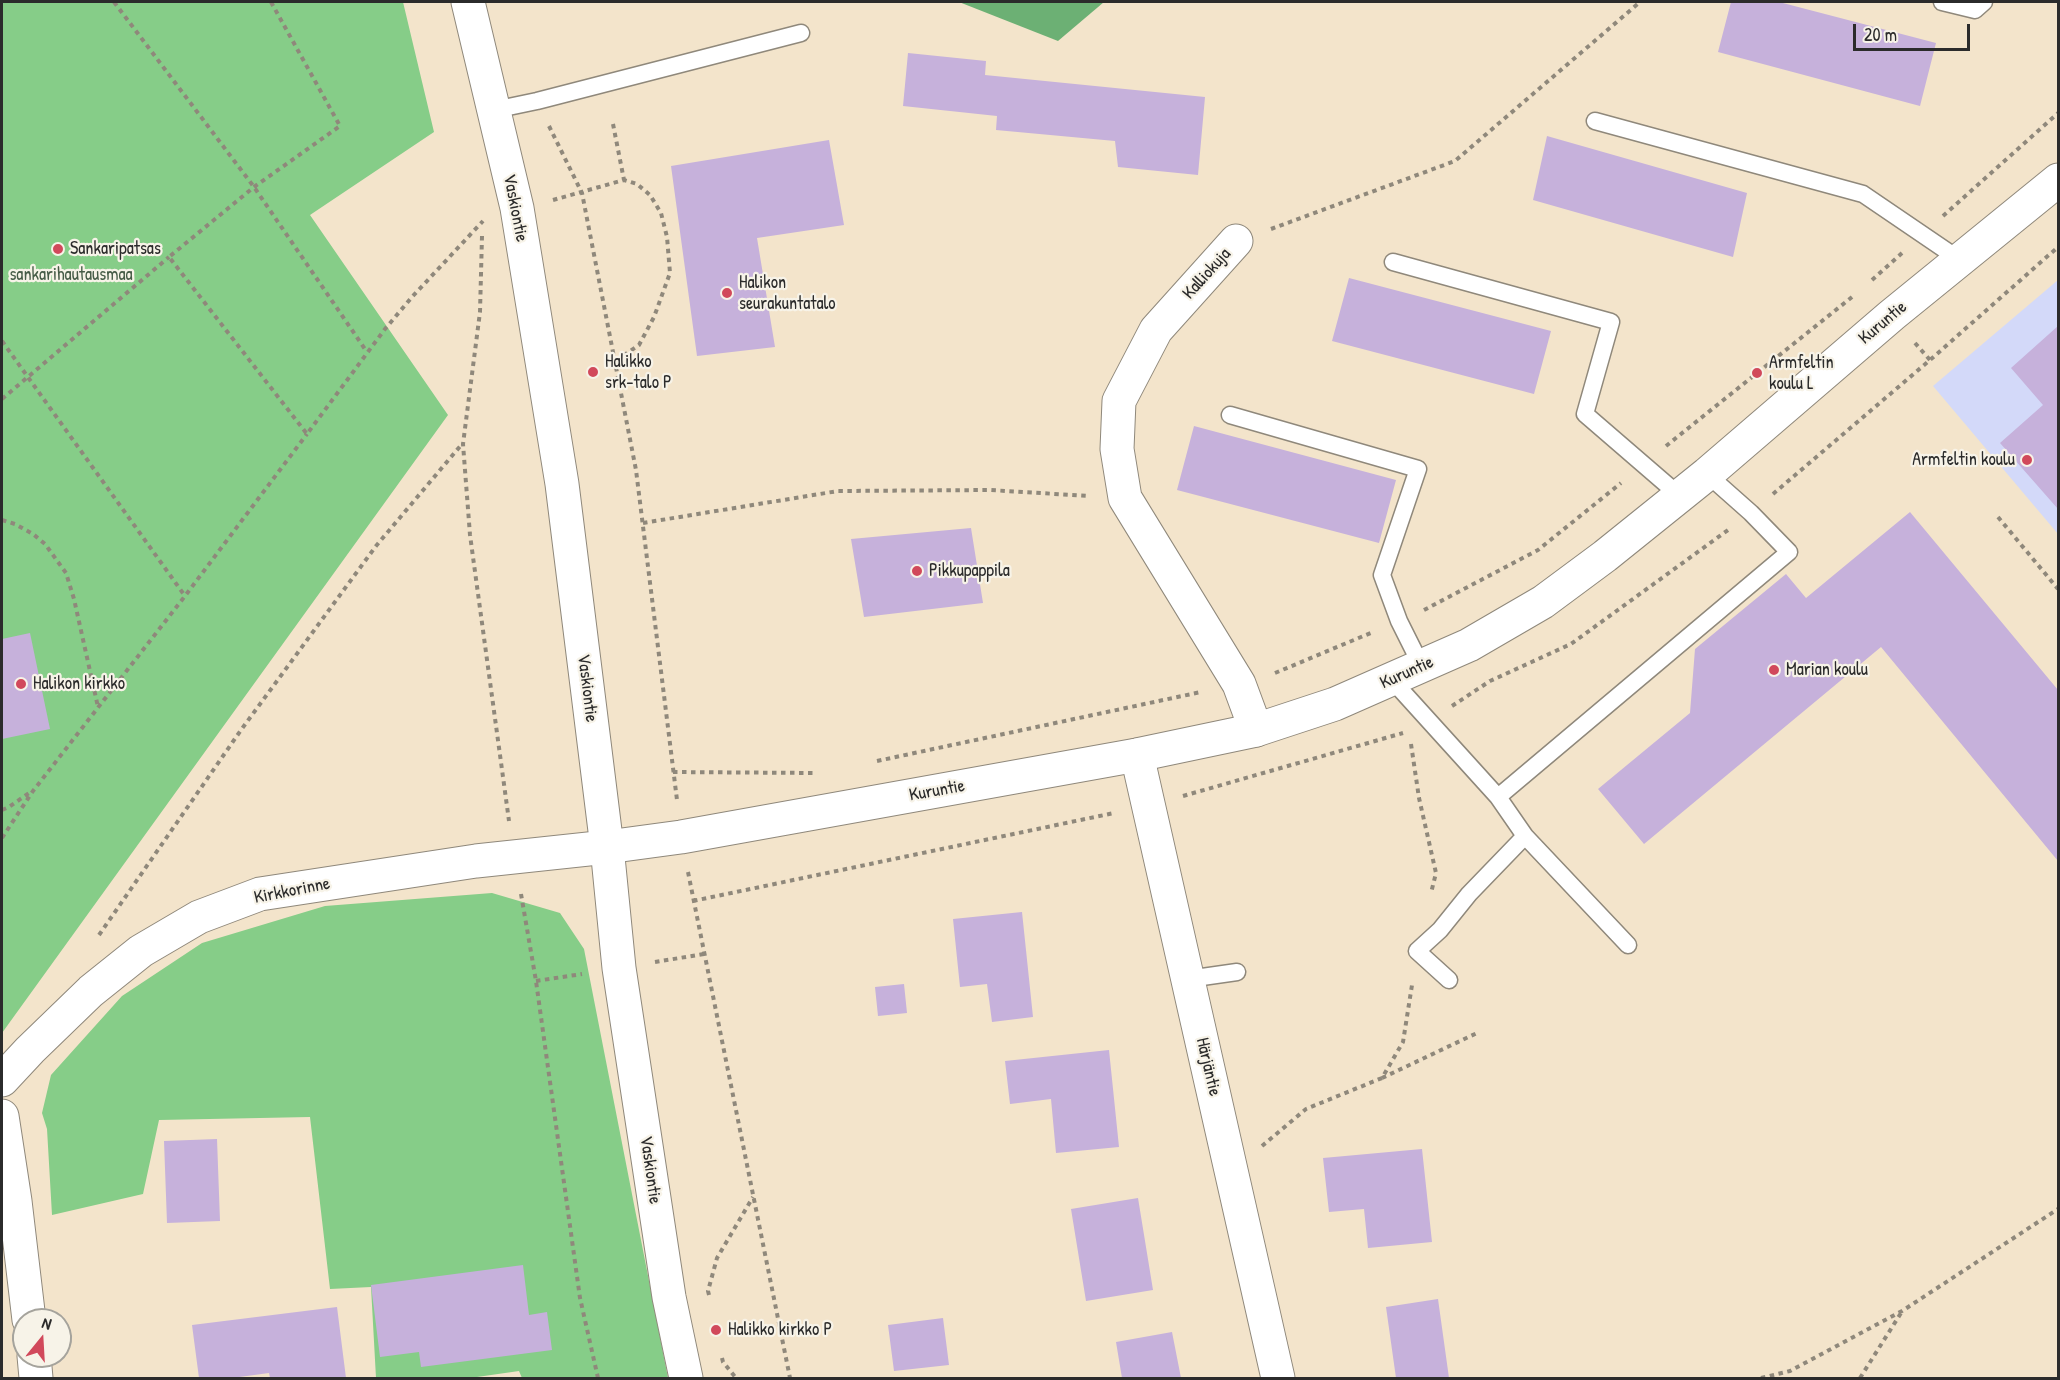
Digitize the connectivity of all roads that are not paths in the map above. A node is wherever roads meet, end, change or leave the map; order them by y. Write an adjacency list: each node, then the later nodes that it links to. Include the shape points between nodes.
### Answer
1 (468, 2): 5 (street, Vaskiontie)
2 (1942, 2): 3 (lane, via 1975,10)
3 (1984, 2)
4 (801, 33): 5 (lane)
5 (494, 110): 20 (street, Vaskiontie, via 517,208 562,484)
6 (1595, 121): 9 (lane, via 1863,194)
7 (2058, 180): 9 (street, Kuruntie)
8 (1236, 241): 16 (street, Kalliokuja, via 1156,330 1119,400 1117,449 1125,498 1239,684)
9 (1960, 260): 12 (street, Kuruntie)
10 (1393, 262): 13 (lane, via 1611,322 1585,414)
11 (1230, 415): 14 (lane, via 1418,469 1382,575)
12 (1707, 474): 13 (street, Kuruntie); 18 (lane, via 1789,552)
13 (1680, 496): 14 (street, Kuruntie, via 1543,602)
14 (1422, 667): 15 (street, Kuruntie)
15 (1392, 680): 16 (street, Kuruntie); 18 (lane)
16 (1256, 730): 17 (street, Kuruntie)
17 (1137, 755): 20 (street, Kuruntie); 23 (street, Härjäntie)
18 (1498, 797): 19 (lane)
19 (1526, 836): 21 (lane); 24 (lane, via 1417,951)
20 (607, 847): 25 (street, Kirkkorinne, via 514,856 260,894 199,917 141,951 92,991); 28 (street, Vaskiontie, via 620,968 665,1273)
21 (1628, 945)
22 (1237, 972): 23 (lane)
23 (1188, 979): 29 (street, Härjäntie)
24 (1449, 980)
25 (2, 1080)
26 (2, 1116): 27 (street)
27 (28, 1308)
28 (686, 1378)
29 (1278, 1378)

